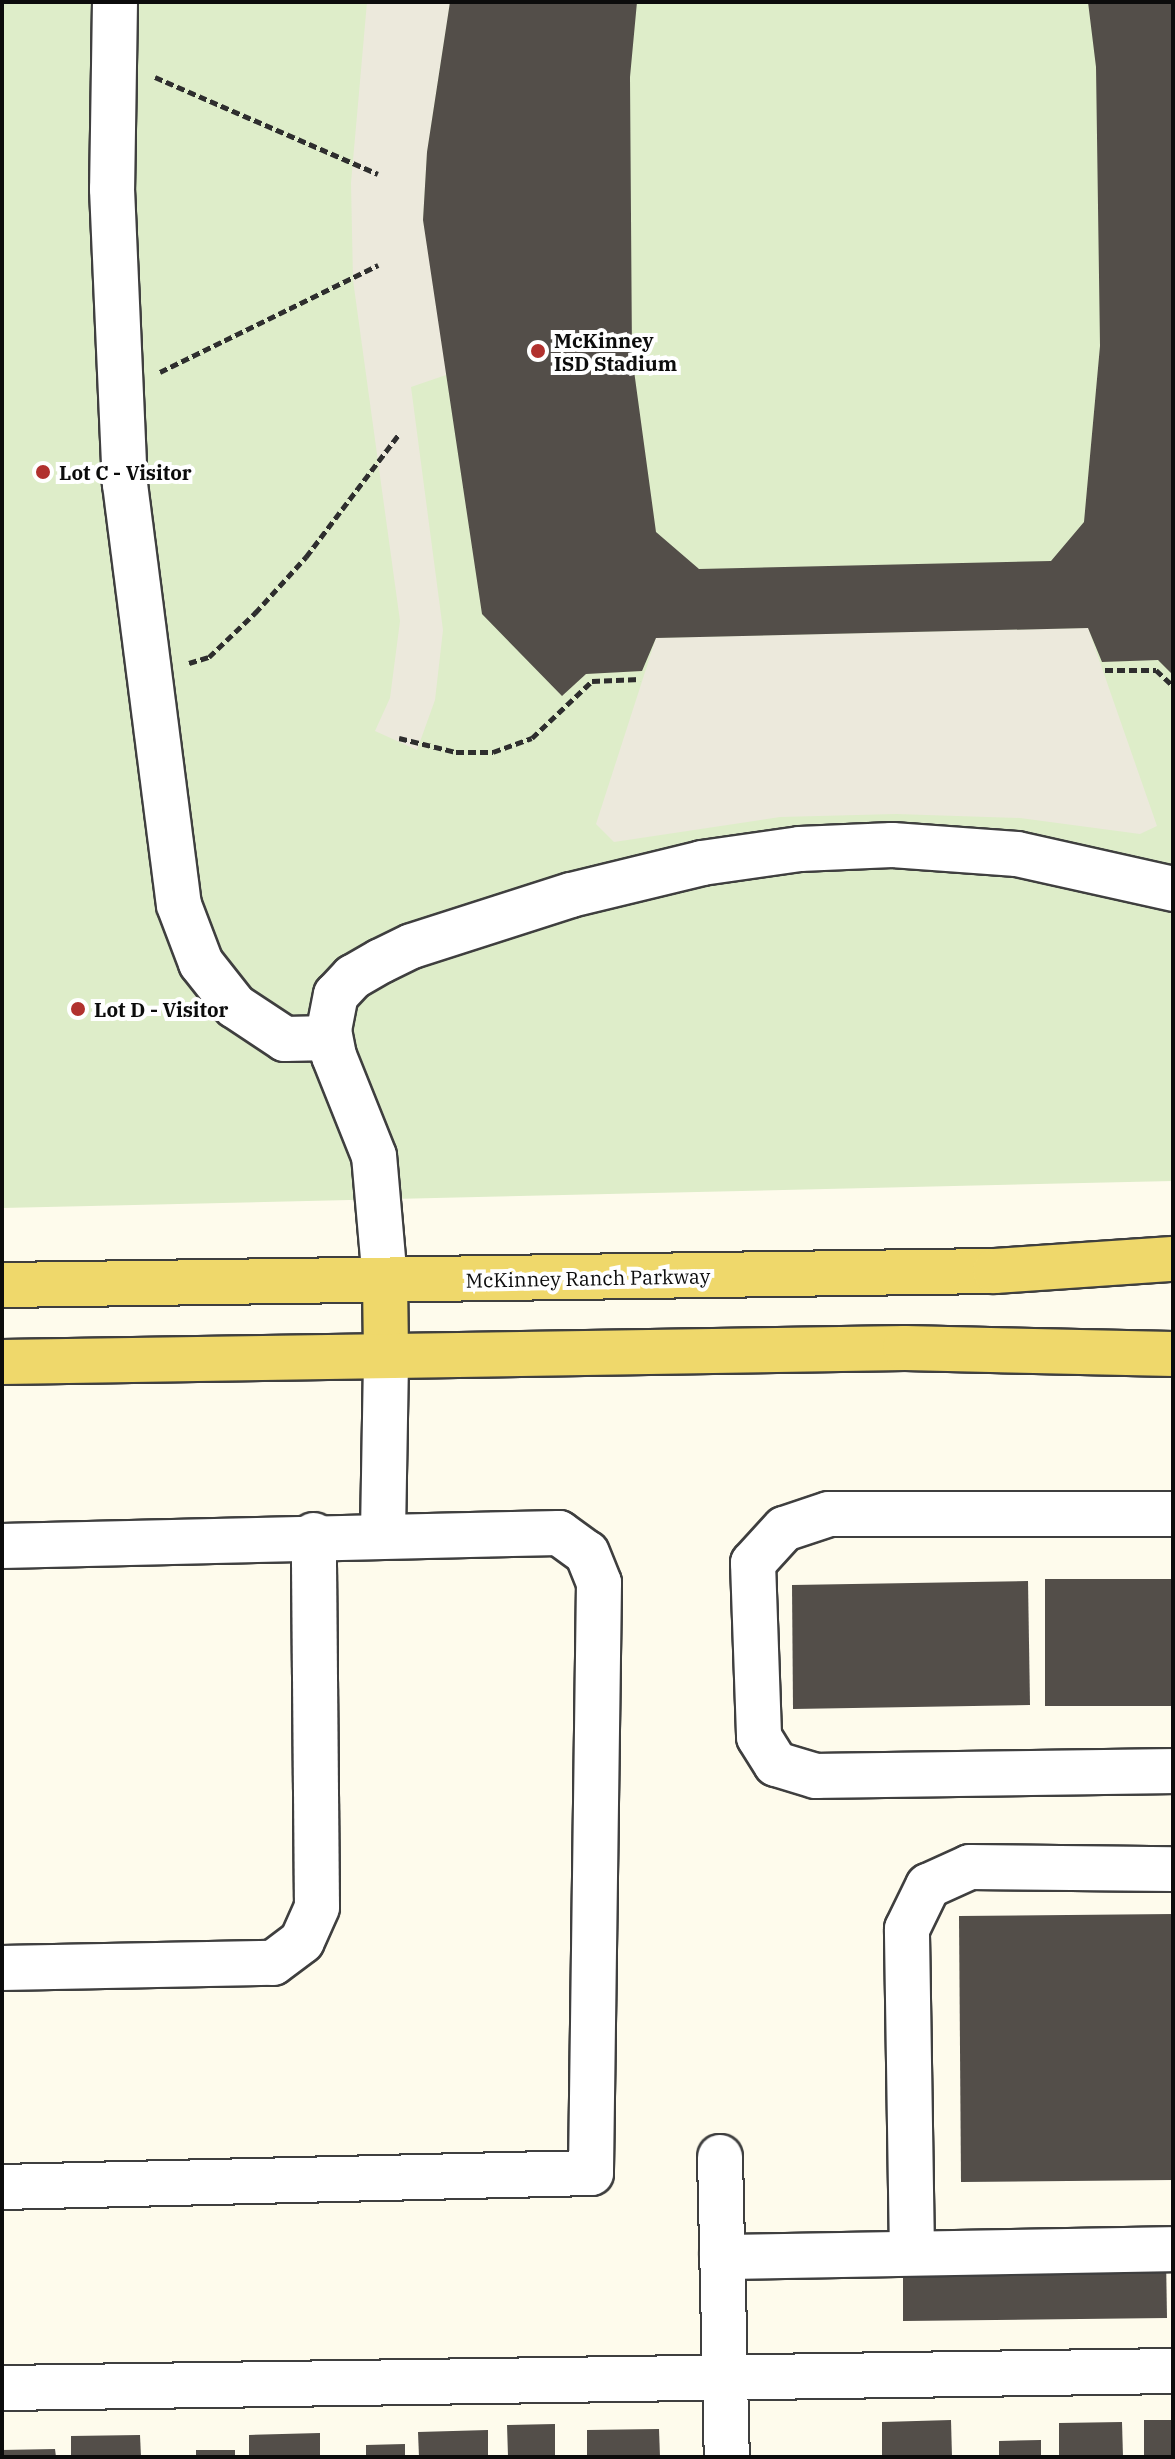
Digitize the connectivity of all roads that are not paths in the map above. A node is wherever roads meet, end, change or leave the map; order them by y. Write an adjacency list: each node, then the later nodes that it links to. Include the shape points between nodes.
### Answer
1 (115, 2): 3 (street, via 125,484 179,905 201,963 235,1006 275,1036)
2 (1173, 889): 3 (street, via 1017,854 936,846 845,845 733,858 571,895 412,946 345,984 332,1006)
3 (330, 1038): 5 (street, via 374,1156)
4 (1173, 1259): 5 (main road, McKinney Ranch Parkway, via 995,1271)
5 (385, 1281): 6 (main road, McKinney Ranch Parkway); 8 (main road)
6 (2, 1285)
7 (1173, 1354): 8 (main road, via 905,1348)
8 (386, 1356): 9 (main road); 11 (street)
9 (2, 1362)
10 (1173, 1514): 14 (street, via 829,1514 784,1529 753,1563 759,1737 776,1764 816,1776)
11 (383, 1533): 12 (street); 18 (street, via 559,1533 587,1553 599,1583 591,2173)
12 (314, 1535): 13 (street); 16 (street, via 317,1907 302,1941 273,1963)
13 (2, 1546)
14 (1173, 1771)
15 (1173, 1869): 20 (street, via 970,1867 928,1886 907,1929)
16 (2, 1968)
17 (720, 2157): 21 (street)
18 (2, 2187)
19 (1173, 2249): 20 (street)
20 (912, 2253): 21 (street)
21 (722, 2257): 23 (street)
22 (1173, 2371): 23 (street)
23 (725, 2377): 24 (street); 25 (street)
24 (2, 2388)
25 (727, 2457)

